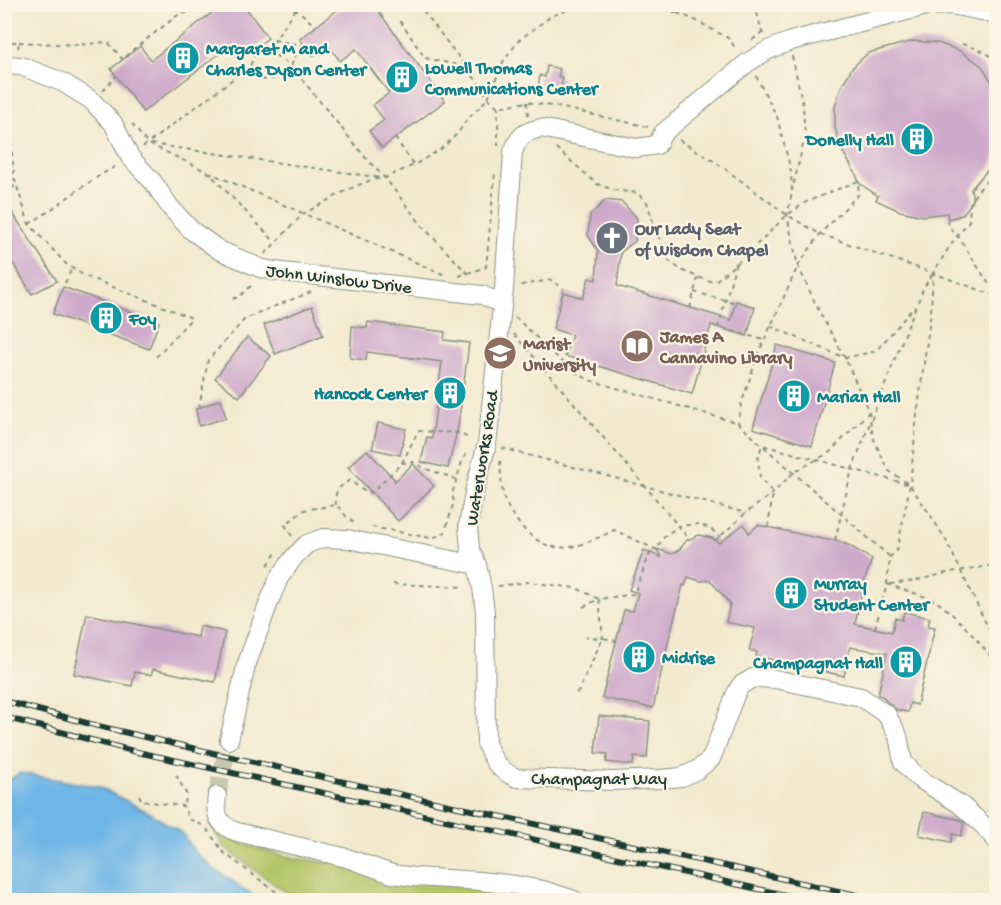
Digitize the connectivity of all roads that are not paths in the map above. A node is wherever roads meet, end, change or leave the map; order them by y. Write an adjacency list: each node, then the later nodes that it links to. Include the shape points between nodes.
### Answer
1 (996, 14): 3 (lane, Waterworks Road, via 951,5 926,6 791,41 747,63 663,133 657,145 636,148 542,128 523,136 513,152)
2 (4, 65): 3 (lane, John Winslow Drive, via 21,66 62,82 91,100 113,123 130,157 191,230 258,275 274,271)
3 (503, 296): 4 (lane, Waterworks Road, via 492,446 475,488 468,526 470,549)
4 (477, 565): 5 (lane, via 347,539 323,538 307,544 279,578 246,666); 7 (lane, Champagnat Way, via 485,612 486,743 492,759 505,772 517,778 612,782 682,777 711,759 741,686 753,678 775,679 861,697 887,715 898,736 903,762 918,778 961,805)
5 (229, 740)
6 (217, 796): 8 (lane, via 221,821 237,832 347,858 392,874 514,885)
7 (996, 840)
8 (574, 900)

